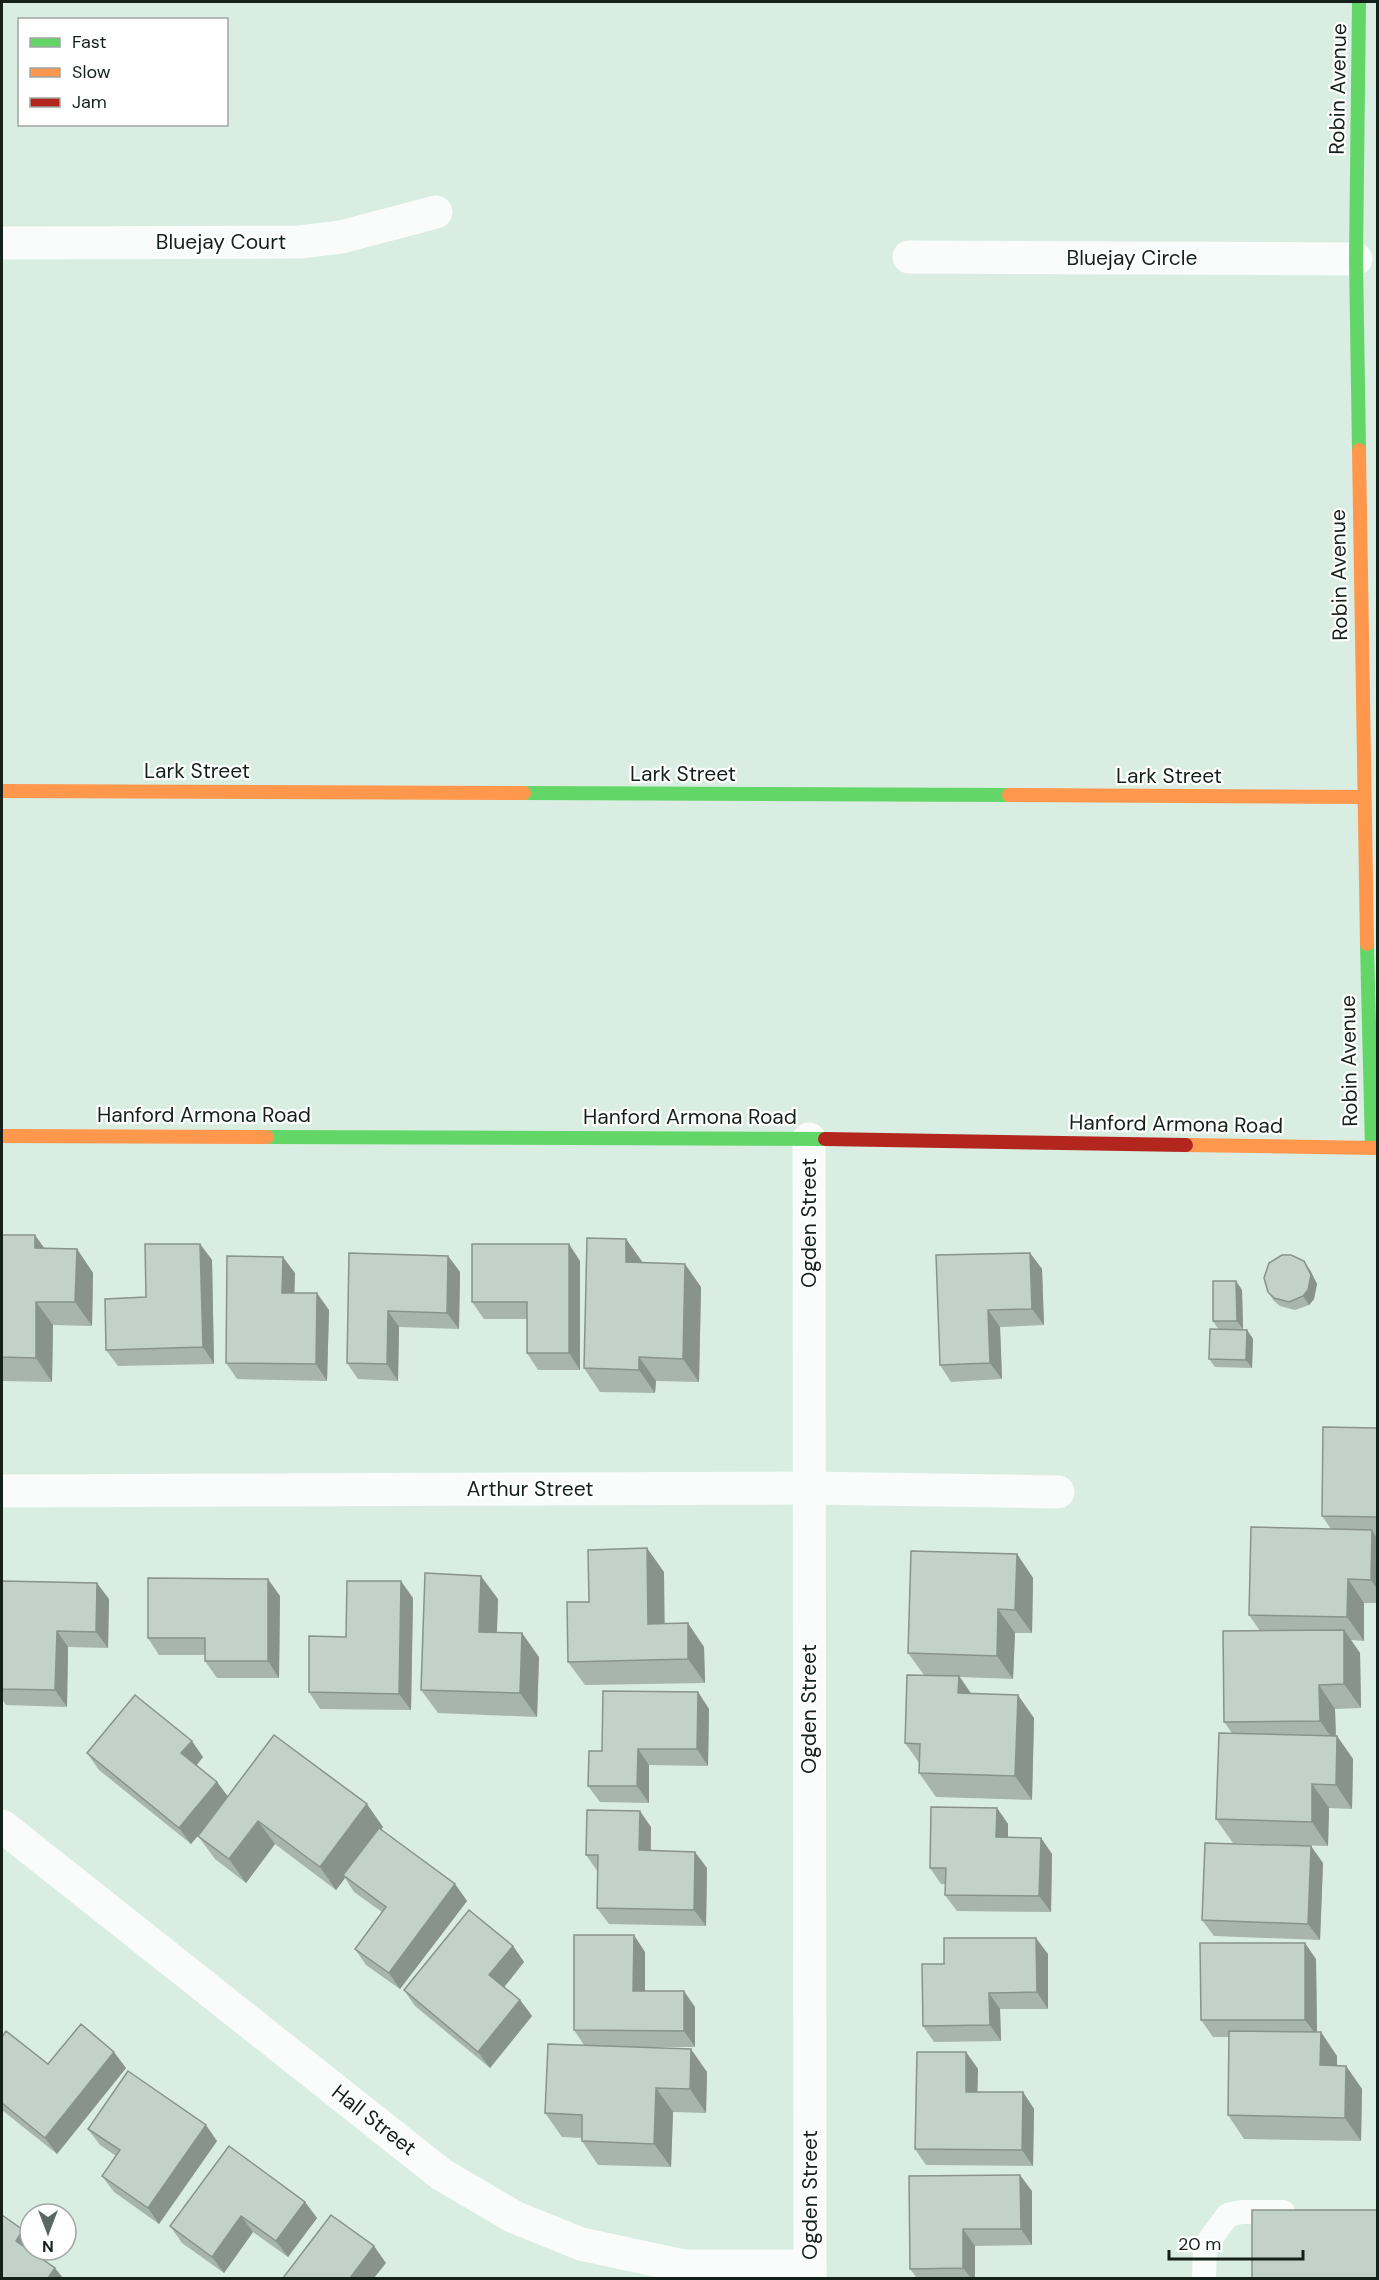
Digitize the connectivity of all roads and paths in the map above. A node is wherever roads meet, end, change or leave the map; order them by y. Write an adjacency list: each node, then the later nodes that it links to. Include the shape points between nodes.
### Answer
1 (1359, 2): 5 (street, Robin Avenue)
2 (436, 212): 3 (street, Bluejay Court, via 341,237 300,242)
3 (2, 243)
4 (909, 257): 5 (street, Bluejay Circle)
5 (1356, 259): 7 (street, Robin Avenue)
6 (2, 791): 7 (street, Lark Street)
7 (1364, 797): 10 (street, Robin Avenue)
8 (2, 1136): 9 (street, Hanford Armona Road)
9 (809, 1139): 10 (street, Hanford Armona Road); 11 (street, Ogden Street)
10 (1375, 1148)
11 (809, 1488): 12 (street, Arthur Street); 13 (street, Arthur Street); 16 (street, Ogden Street)
12 (2, 1491)
13 (1058, 1492)
14 (2, 1826): 16 (street, Hall Street, via 441,2174 514,2217 581,2244 683,2266)
15 (1309, 2213): 17 (lane, via 1228,2215 1205,2246)
16 (810, 2272)
17 (1204, 2278)

